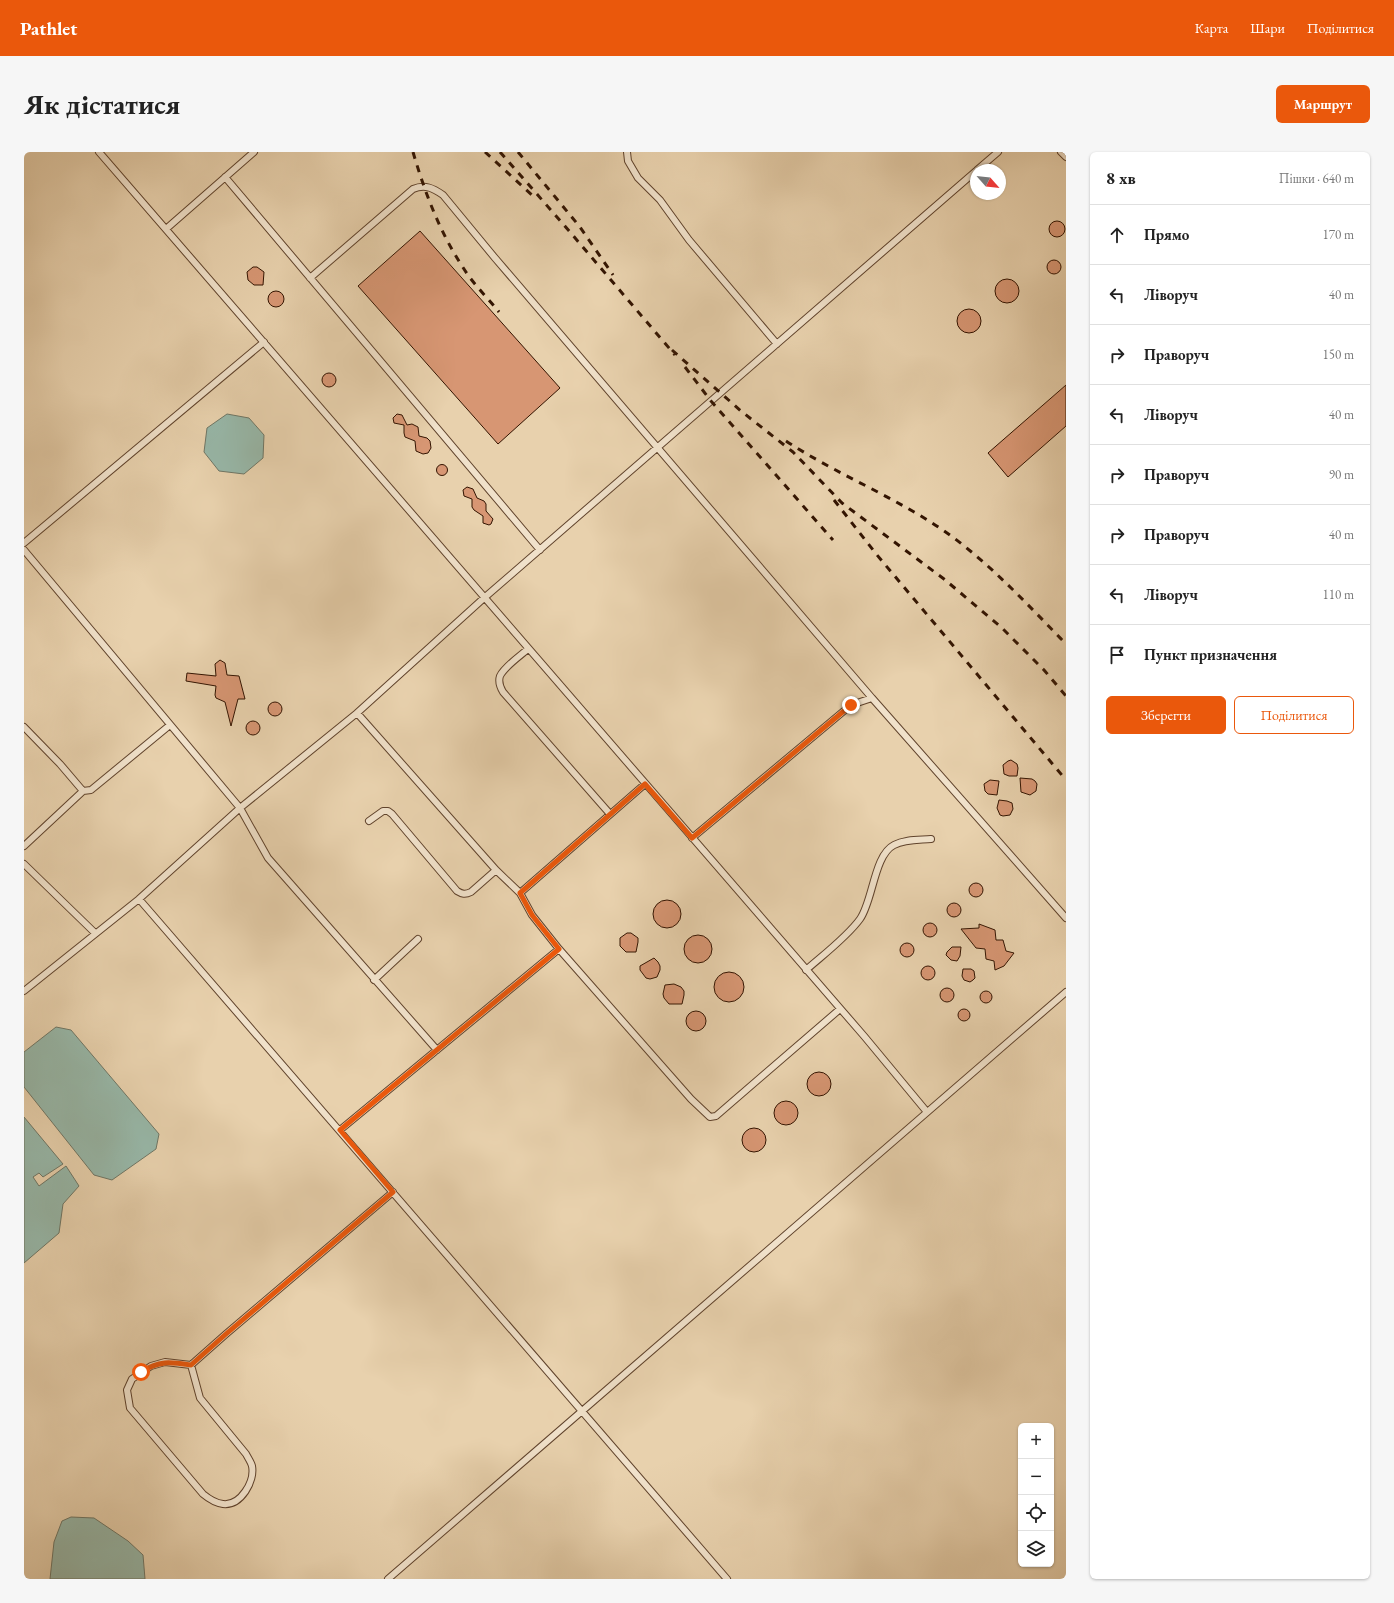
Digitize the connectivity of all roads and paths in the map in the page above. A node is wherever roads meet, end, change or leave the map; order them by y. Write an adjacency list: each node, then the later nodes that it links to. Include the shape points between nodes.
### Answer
1 (99, 152): 10 (lane)
2 (254, 152): 8 (lane)
3 (626, 152): 13 (lane, via 638,178 660,200 689,240)
4 (998, 152): 7 (lane)
5 (1061, 152): 6 (lane)
6 (1066, 157)
7 (985, 164)
8 (225, 177): 10 (lane); 11 (lane)
9 (970, 177): 13 (lane)
10 (166, 229): 12 (lane)
11 (310, 278): 14 (lane, via 413,189 420,186 432,188 443,195); 17 (lane)
12 (264, 342): 15 (lane); 18 (lane)
13 (777, 344): 14 (lane)
14 (658, 447): 17 (lane); 20 (lane)
15 (24, 543)
16 (24, 550): 22 (lane)
17 (540, 550): 18 (lane)
18 (484, 598): 19 (lane); 21 (lane)
19 (528, 649): 24 (lane); 27 (lane, via 504,670 499,684 503,692)
20 (872, 698): 29 (lane, via 851,705); 36 (lane)
21 (357, 713): 26 (lane); 33 (lane)
22 (170, 725): 25 (lane, via 90,790); 26 (lane)
23 (24, 727): 25 (lane)
24 (645, 784): 27 (lane); 29 (lane)
25 (83, 791): 31 (lane)
26 (240, 808): 35 (lane); 41 (lane, via 268,858)
27 (610, 814): 34 (lane)
28 (369, 821): 33 (lane, via 383,811 392,814 461,894 471,892)
29 (692, 838): 40 (lane)
30 (931, 838): 40 (lane, via 906,841 893,845 888,850 881,860 861,919)
31 (24, 846)
32 (24, 864): 37 (lane)
33 (496, 870): 34 (lane)
34 (520, 893): 39 (lane, via 532,915)
35 (139, 899): 37 (lane); 47 (lane)
36 (1066, 918)
37 (95, 933): 42 (lane)
38 (418, 939): 41 (lane)
39 (559, 949): 44 (lane, via 710,1118 716,1116); 45 (lane)
40 (806, 970): 44 (lane)
41 (374, 980): 45 (lane)
42 (24, 991)
43 (1066, 992): 46 (lane)
44 (840, 1010): 46 (lane)
45 (437, 1050): 47 (lane)
46 (927, 1112): 50 (lane)
47 (340, 1130): 48 (lane)
48 (393, 1192): 49 (lane); 50 (lane)
49 (191, 1365): 49 (lane, via 165,1362 141,1372 132,1379 127,1390 130,1408 203,1494 214,1502 231,1503 241,1497 247,1488 251,1480 252,1464 200,1398)
50 (582, 1411): 51 (lane); 52 (lane)
51 (388, 1579)
52 (727, 1579)

